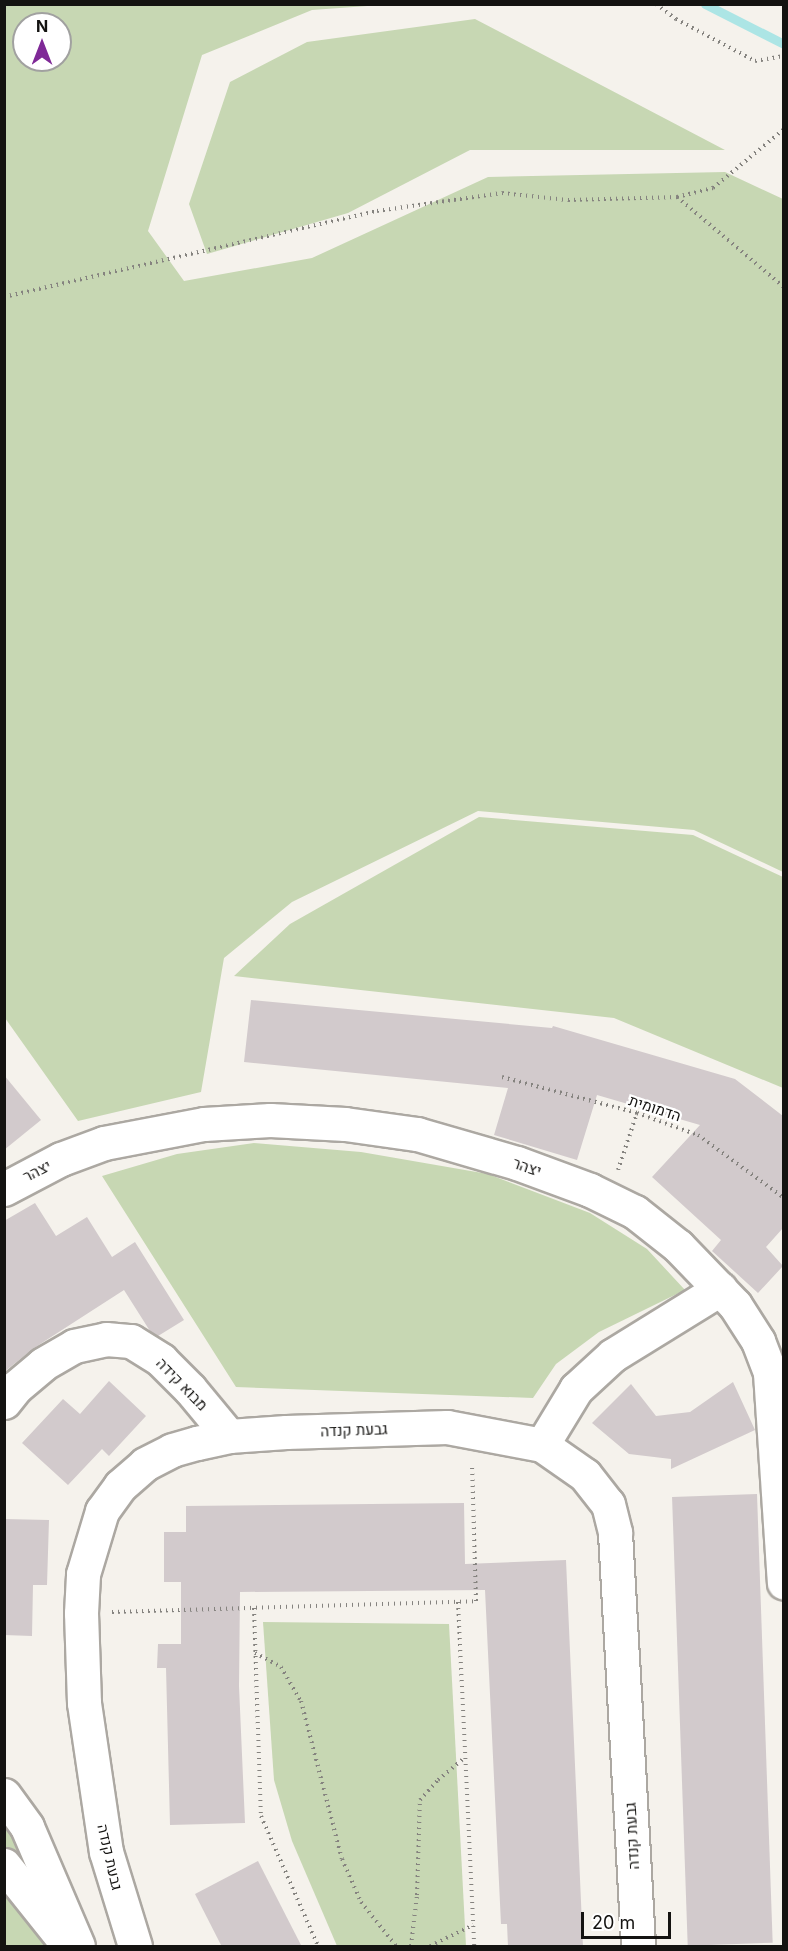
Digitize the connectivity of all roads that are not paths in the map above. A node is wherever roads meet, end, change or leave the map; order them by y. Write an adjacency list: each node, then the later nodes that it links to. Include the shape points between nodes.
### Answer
1 (4, 1189): 2 (street, יצהר, via 61,1158 104,1143 204,1124 270,1120 345,1124 417,1134 517,1163 635,1212 678,1246)
2 (720, 1289): 5 (street, via 612,1355 576,1389); 6 (street, יצהר, via 758,1341 770,1373)
3 (4, 1402): 4 (street, מבוא קידה, via 43,1364 75,1346 106,1339 131,1341 161,1360)
4 (229, 1436): 5 (street, גבעת קנדה, via 447,1427); 11 (street, גבעת קנדה, via 172,1450 145,1464 120,1486 102,1511 83,1574 84,1703 95,1784 106,1852)
5 (542, 1445): 12 (street, גבעת קנדה, via 585,1474 608,1504 615,1533)
6 (783, 1583)
7 (4, 1795): 10 (street, via 27,1827)
8 (4, 1865): 9 (street)
9 (68, 1947)
10 (78, 1947)
11 (135, 1947)
12 (638, 1947)

